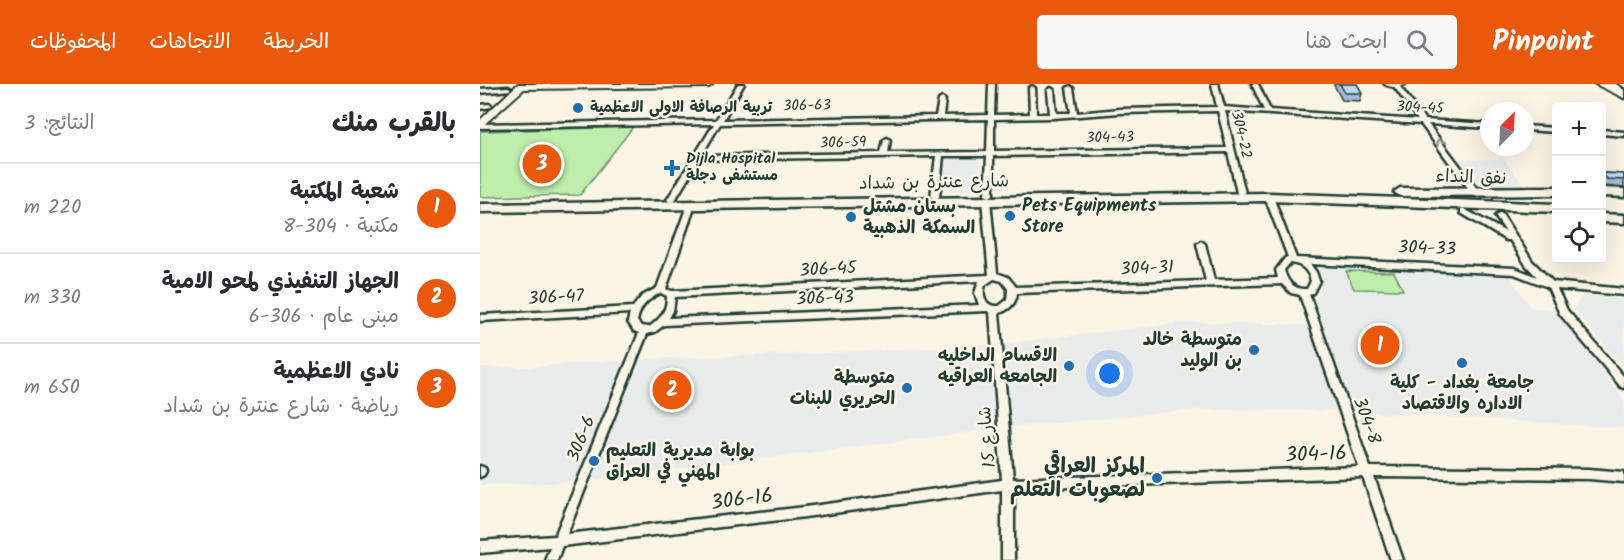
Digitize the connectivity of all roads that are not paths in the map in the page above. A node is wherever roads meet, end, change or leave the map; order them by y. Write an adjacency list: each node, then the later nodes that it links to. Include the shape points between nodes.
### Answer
1 (631, 84): 2 (street); 11 (street)
2 (695, 84): 3 (street)
3 (709, 84)
4 (741, 84): 28 (street)
5 (992, 84): 26 (street, شارع 15)
6 (1215, 84): 20 (street, 304-22)
7 (1255, 84): 21 (street)
8 (1396, 84): 29 (street)
9 (1599, 84): 17 (street)
10 (1609, 84): 17 (highway)
11 (592, 85): 12 (street)
12 (516, 86): 16 (street); 19 (street); 31 (street)
13 (1032, 88): 24 (street)
14 (1070, 88): 23 (street)
15 (1051, 90): 25 (street)
16 (480, 91)
17 (1624, 95)
18 (942, 100): 27 (street)
19 (485, 106): 22 (street)
20 (1221, 109): 21 (street, 304-45); 23 (street, 304-45); 37 (street, 304-22)
21 (1268, 112): 29 (street, 304-45)
22 (480, 114)
23 (1074, 115): 25 (street, 304-45)
24 (1033, 116): 25 (street, 304-45); 26 (street, 304-45)
25 (1053, 116)
26 (991, 117): 27 (street, 306-63); 38 (street, شارع 15)
27 (939, 118): 28 (street, 306-63)
28 (719, 121): 31 (street, 306-63); 41 (street)
29 (1425, 122): 30 (street, 304-45); 42 (street, one-way to 29)
30 (1480, 125)
31 (480, 126)
32 (1534, 129): 33 (street)
33 (1552, 130)
34 (1606, 132): 35 (street)
35 (1624, 134)
36 (887, 140): 40 (street)
37 (1230, 150): 38 (street, 304-43); 46 (street, 304-22)
38 (990, 154): 39 (street, 306-59); 50 (street, شارع 15)
39 (940, 155): 40 (street, 306-59); 47 (street)
40 (884, 156): 41 (street, 306-59)
41 (697, 158): 52 (street)
42 (1474, 190): 43 (main road); 49 (main road)
43 (1552, 191)
44 (1606, 192): 45 (main road)
45 (1624, 192)
46 (1241, 193): 49 (main road, شارع عنترة بن شداد); 50 (main road, شارع عنترة بن شداد)
47 (935, 197): 50 (main road, شارع عنترة بن شداد); 52 (main road, شارع عنترة بن شداد)
48 (1269, 197): 49 (main road, شارع عنترة بن شداد); 50 (main road, شارع عنترة بن شداد); 67 (street)
49 (1386, 197): 51 (main road, نفق النداء); 57 (main road, نفق النداء, via 1503,208); 59 (main road)
50 (987, 198): 55 (main road, شارع عنترة بن شداد); 68 (street, شارع 15)
51 (1552, 199)
52 (671, 200): 56 (main road, شارع عنترة بن شداد)
53 (1606, 201): 54 (main road)
54 (1624, 202)
55 (691, 205): 56 (main road, شارع عنترة بن شداد); 72 (street)
56 (480, 206)
57 (1552, 208)
58 (1606, 210): 60 (main road)
59 (1464, 211): 61 (main road); 66 (street)
60 (1624, 211)
61 (1499, 216): 62 (main road); 66 (street)
62 (1552, 217)
63 (1606, 218): 64 (main road)
64 (1624, 219)
65 (1201, 244): 70 (street)
66 (1516, 244): 71 (street)
67 (1296, 260): 69 (street, via 1284,262); 71 (street, 304-33, via 1515,271); 75 (street, via 1315,277 1313,288)
68 (990, 277): 73 (street, via 1005,278); 76 (street, 306-45); 78 (street, شارع 15, via 980,293 982,302)
69 (1283, 281): 70 (street, 304-31); 75 (street)
70 (1211, 284): 73 (street, 304-31)
71 (1551, 285): 74 (street, 304-33); 82 (street, via 1563,312)
72 (660, 290): 76 (street); 77 (street, via 646,296)
73 (1012, 290): 78 (street, via 1009,304)
74 (1624, 292)
75 (1304, 293): 83 (street, 304-8)
76 (671, 294): 80 (street, via 672,309)
77 (634, 310): 79 (street, 306-47); 81 (street, via 632,322)
78 (991, 310): 80 (street, 306-43); 85 (street, شارع 15)
79 (480, 318)
80 (662, 322): 81 (street)
81 (644, 331): 86 (street, 306-6)
82 (1624, 384)
83 (1367, 472): 84 (street, 304-16); 85 (street, 304-16); 90 (street, 304-8)
84 (1624, 477)
85 (1008, 484): 86 (street, 306-16); 89 (street, شارع 15)
86 (559, 541): 87 (street, 306-16); 88 (street, 306-6)
87 (480, 547)
88 (551, 560)
89 (1008, 560)
90 (1397, 560)

